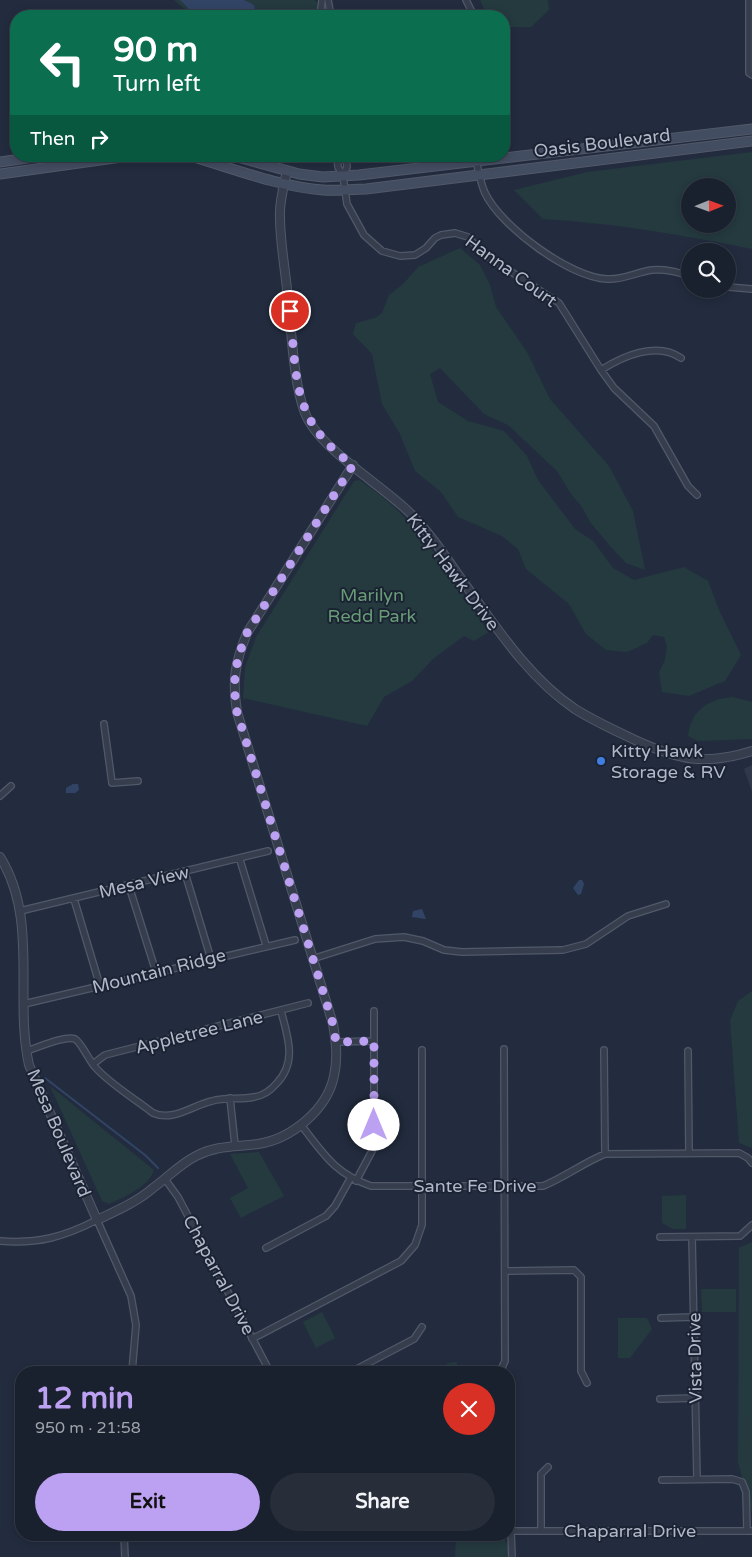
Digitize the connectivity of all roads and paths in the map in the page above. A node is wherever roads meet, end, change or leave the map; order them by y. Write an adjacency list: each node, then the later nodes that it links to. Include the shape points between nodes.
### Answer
1 (749, 0): 2 (street)
2 (752, 75)
3 (752, 130): 5 (main road, Oasis Boulevard)
4 (752, 141): 15 (main road, Oasis Boulevard)
5 (510, 155)
6 (87, 162): 14 (main road)
7 (212, 162): 17 (main road, Oasis Boulevard)
8 (255, 162): 13 (main road, Oasis Boulevard)
9 (338, 162): 16 (street)
10 (347, 162): 16 (street)
11 (453, 162): 16 (main road, Oasis Boulevard)
12 (477, 162): 15 (street)
13 (287, 171): 16 (main road, Oasis Boulevard, via 323,177); 17 (street, Kitty Hawk Drive)
14 (0, 174)
15 (480, 175): 18 (main road, Oasis Boulevard); 19 (street, via 486,194 530,244 592,277 608,279 661,270)
16 (343, 176): 18 (street, Hanna Court)
17 (284, 182): 18 (main road, Oasis Boulevard, via 324,190); 24 (street, Kitty Hawk Drive, via 280,216 296,369 305,413 333,451)
18 (344, 190): 23 (street, Hanna Court, via 347,204 364,235 382,251 400,256 415,255 442,235 468,236 484,254 559,303)
19 (681, 273)
20 (736, 288): 21 (street)
21 (752, 289)
22 (681, 358): 23 (street, via 672,351 637,352)
23 (601, 370): 25 (street, Hanna Court, via 614,388 654,426)
24 (353, 465): 27 (street, Kitty Hawk Drive, via 412,514 512,649 573,708 668,755 693,760 726,758); 41 (street, via 247,633 237,658 233,685 237,712)
25 (697, 496)
26 (104, 724): 28 (street, via 112,783)
27 (752, 751)
28 (138, 781)
29 (11, 786): 30 (street)
30 (0, 796)
31 (268, 852): 33 (street, Mesa View)
32 (0, 857): 38 (street, Mesa Boulevard)
33 (240, 860): 34 (street, Mesa View); 40 (street)
34 (186, 872): 35 (street, Mesa View); 42 (street)
35 (129, 886): 36 (street, Mesa View); 43 (street)
36 (74, 898): 38 (street, Mesa View); 44 (street)
37 (666, 904): 41 (street, via 628,916 586,944 563,950 462,952 444,950 404,937 375,939)
38 (20, 911): 46 (street, Mesa Boulevard)
39 (295, 940): 40 (street, Mountain Ridge)
40 (266, 945): 42 (street, Mountain Ridge)
41 (312, 958): 50 (street)
42 (212, 959): 43 (street, Mountain Ridge)
43 (156, 972): 44 (street, Mountain Ridge)
44 (100, 986): 46 (street, Mountain Ridge)
45 (308, 1003): 47 (street, Appletree Lane)
46 (24, 1004): 54 (street, Mesa Boulevard)
47 (281, 1011): 56 (street, Appletree Lane, via 105,1055); 57 (street, via 290,1056 285,1074 265,1093)
48 (374, 1011): 49 (street)
49 (374, 1041): 50 (street); 64 (street, via 374,1142 372,1151)
50 (336, 1042): 58 (street, via 334,1079 321,1104)
51 (504, 1049): 66 (street)
52 (422, 1050): 65 (street)
53 (604, 1050): 61 (street)
54 (26, 1051): 56 (street, via 68,1038 76,1039); 67 (street, Mesa Boulevard, via 34,1079)
55 (688, 1051): 60 (street)
56 (92, 1064): 57 (street, via 160,1116)
57 (230, 1098): 59 (street)
58 (301, 1125): 59 (street, via 284,1136 259,1144); 64 (street, via 336,1168)
59 (235, 1145): 63 (street, via 214,1148 193,1157)
60 (689, 1153): 61 (street, Sante Fe Drive); 62 (street, Sante Fe Drive, via 739,1153)
61 (605, 1154): 66 (street, Sante Fe Drive, via 543,1186)
62 (752, 1163)
63 (165, 1178): 67 (street, via 128,1205); 77 (street, Chaparral Drive)
64 (353, 1180): 65 (street, Sante Fe Drive, via 371,1186); 72 (street, via 326,1216)
65 (423, 1186): 66 (street, Sante Fe Drive); 77 (street, via 422,1225 414,1245 402,1261)
66 (505, 1186): 73 (street)
67 (97, 1220): 71 (street, via 46,1241); 78 (street, Mesa Boulevard, via 133,1303 136,1325)
68 (752, 1225): 70 (street, via 740,1236)
69 (660, 1237): 70 (street)
70 (692, 1237): 74 (street, Vista Drive)
71 (0, 1242)
72 (266, 1248)
73 (505, 1271): 81 (street); 82 (street, via 574,1270 581,1277 582,1371)
74 (694, 1317): 75 (street); 84 (street, Vista Drive)
75 (661, 1318)
76 (422, 1327): 80 (street, via 414,1339)
77 (252, 1339): 79 (street, Chaparral Drive)
78 (133, 1366)
79 (267, 1366)
80 (362, 1366)
81 (503, 1366)
82 (587, 1383)
83 (660, 1398): 84 (street)
84 (695, 1398): 86 (street, Vista Drive)
85 (548, 1467): 90 (street, via 541,1474)
86 (697, 1479): 87 (street); 88 (street, via 742,1482 746,1492)
87 (662, 1480)
88 (749, 1530): 90 (street, Chaparral Drive)
89 (515, 1531): 90 (street, Chaparral Drive)
90 (541, 1531)
91 (124, 1541): 93 (street)
92 (511, 1541): 94 (street)
93 (124, 1557)
94 (512, 1557)

